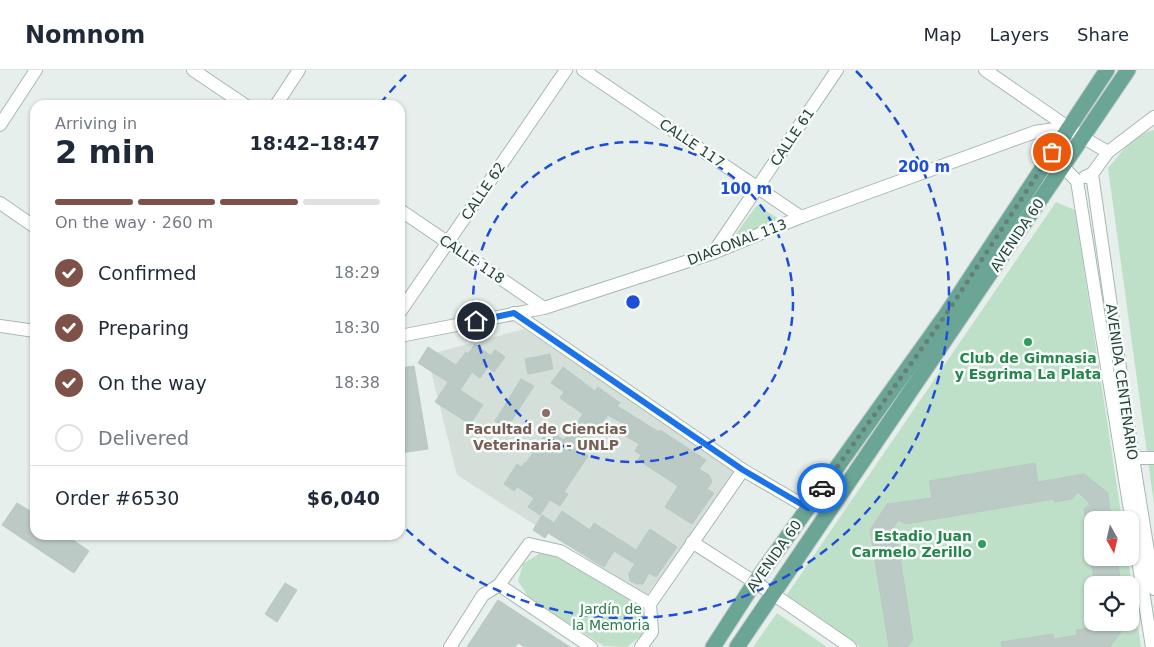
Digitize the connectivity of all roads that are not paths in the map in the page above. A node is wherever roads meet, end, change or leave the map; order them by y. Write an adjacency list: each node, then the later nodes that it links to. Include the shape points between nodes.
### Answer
1 (36, 70): 13 (street)
2 (193, 70): 10 (street)
3 (299, 70): 11 (street)
4 (566, 70): 25 (street, CALLE 62)
5 (583, 70): 20 (street, CALLE 117)
6 (837, 70): 20 (street, CALLE 61)
7 (985, 70): 14 (street)
8 (1107, 70): 14 (main road, AVENIDA 60)
9 (1128, 70): 15 (main road, AVENIDA 60)
10 (238, 100)
11 (279, 100)
12 (1154, 117): 16 (street)
13 (0, 124)
14 (1068, 127): 15 (street); 23 (street, DIAGONAL 113, via 1035,132); 36 (main road, AVENIDA 60, via 945,316)
15 (1082, 137): 16 (street); 17 (main road, AVENIDA 60)
16 (1108, 152): 18 (street)
17 (1063, 167): 19 (street); 41 (main road, AVENIDA 60)
18 (1092, 174): 19 (street); 33 (street, AVENIDA CENTENARIO)
19 (1077, 181): 49 (street, AVENIDA CENTENARIO)
20 (757, 188): 23 (street, CALLE 117); 26 (street, CALLE 61)
21 (0, 203): 24 (street)
22 (405, 213): 25 (street, CALLE 118)
23 (800, 217): 26 (street, DIAGONAL 113)
24 (30, 224)
25 (448, 242): 27 (street, CALLE 62); 28 (street, CALLE 118)
26 (713, 253): 28 (street, DIAGONAL 113)
27 (405, 305)
28 (544, 308): 29 (street, DIAGONAL 113)
29 (514, 313): 32 (street, DIAGONAL 113); 35 (street)
30 (0, 326): 31 (street)
31 (30, 330)
32 (405, 335)
33 (1133, 458): 34 (street); 40 (street, AVENIDA CENTENARIO)
34 (1154, 458)
35 (743, 470): 36 (street); 37 (street)
36 (808, 508): 38 (main road, AVENIDA 60)
37 (692, 542): 38 (street); 42 (street)
38 (755, 582): 41 (street); 46 (main road, AVENIDA 60)
39 (499, 585): 42 (street, via 529,544 560,551); 43 (street, via 483,595); 44 (street)
40 (1154, 589)
41 (773, 594): 47 (main road, AVENIDA 60); 48 (street)
42 (650, 604): 45 (street, via 652,632)
43 (450, 647)
44 (591, 647)
45 (641, 647)
46 (713, 647)
47 (737, 647)
48 (850, 647)
49 (1152, 647)

